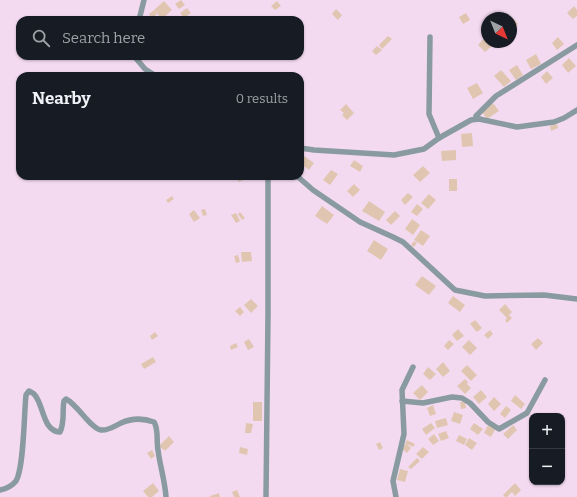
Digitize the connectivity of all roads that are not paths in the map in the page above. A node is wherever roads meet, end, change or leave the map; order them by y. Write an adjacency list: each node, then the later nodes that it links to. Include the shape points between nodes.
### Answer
1 (144, 0): 2 (street)
2 (140, 16)
3 (430, 37): 9 (street, via 429,114)
4 (577, 45): 8 (street, via 496,96 476,116)
5 (137, 60): 6 (street)
6 (150, 72)
7 (577, 110): 8 (street, via 554,122 518,127)
8 (479, 119): 9 (street, via 471,120)
9 (439, 138): 10 (street, via 424,149 394,155)
10 (304, 149)
11 (268, 180): 19 (street)
12 (302, 180): 13 (street, via 360,222 403,242 455,290 485,296 544,295)
13 (577, 299)
14 (413, 367): 16 (street, via 402,390)
15 (545, 380): 16 (street, via 527,413 499,429 462,398 452,397 423,403)
16 (402, 401): 20 (street, via 404,434 393,481)
17 (0, 490): 18 (street, via 15,482 20,467 26,395 29,391 35,395 47,423 57,432 60,432 62,426 66,399 100,430 136,419 154,422)
18 (166, 497)
19 (266, 497)
20 (396, 497)

